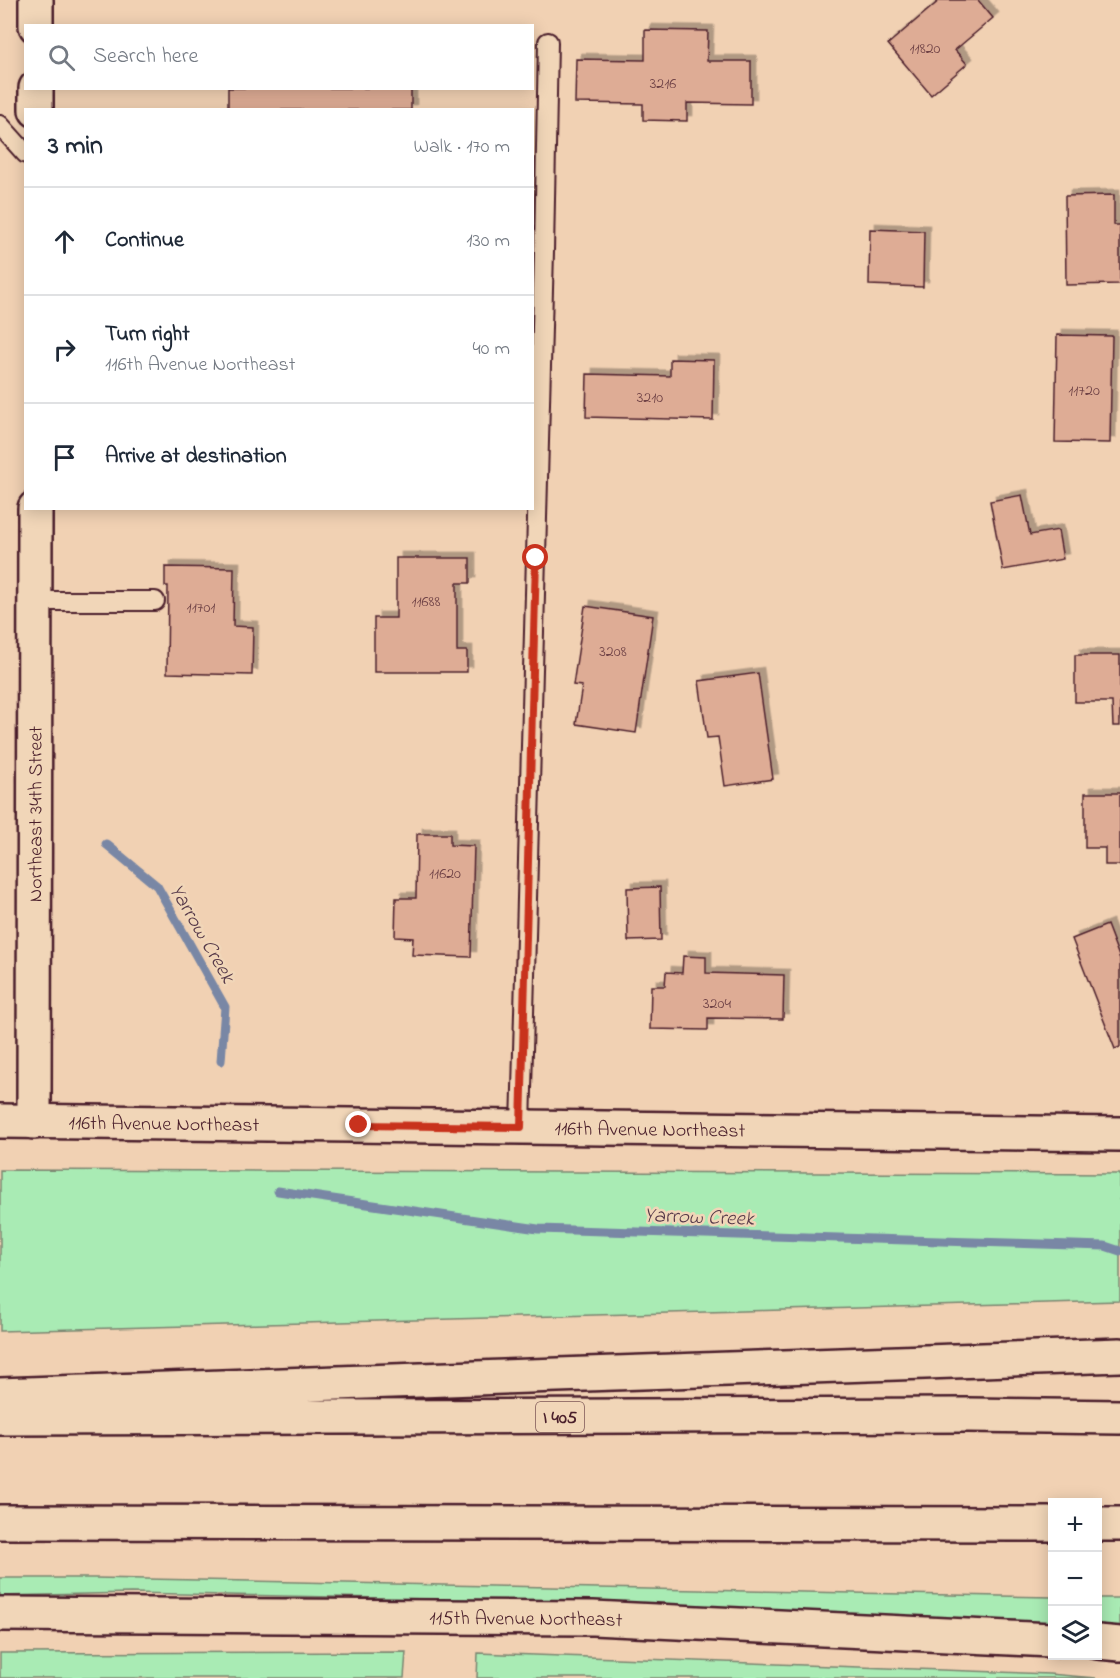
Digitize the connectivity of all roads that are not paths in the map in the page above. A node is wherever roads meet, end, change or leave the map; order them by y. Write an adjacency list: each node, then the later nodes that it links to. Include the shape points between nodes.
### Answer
1 (36, 0): 2 (main road)
2 (36, 24)
3 (548, 42): 13 (lane)
4 (36, 90): 5 (main road)
5 (36, 108)
6 (0, 125): 7 (lane)
7 (24, 152)
8 (35, 510): 9 (main road, Northeast 34th Street)
9 (35, 601): 10 (lane); 12 (main road, Northeast 34th Street)
10 (155, 601)
11 (0, 1122): 12 (main road, 116th Avenue Northeast)
12 (34, 1122): 13 (main road, 116th Avenue Northeast)
13 (521, 1127): 14 (main road, 116th Avenue Northeast)
14 (1120, 1134)
15 (1120, 1355): 16 (main road)
16 (0, 1395)
17 (1120, 1417): 18 (main road, I 405)
18 (0, 1418)
19 (0, 1522): 20 (main road)
20 (1048, 1524)
21 (1102, 1524): 22 (main road)
22 (1120, 1524)
23 (0, 1614): 24 (main road, 115th Avenue Northeast, via 593,1618)
24 (1048, 1640)
25 (1102, 1642): 26 (main road)
26 (1120, 1644)

